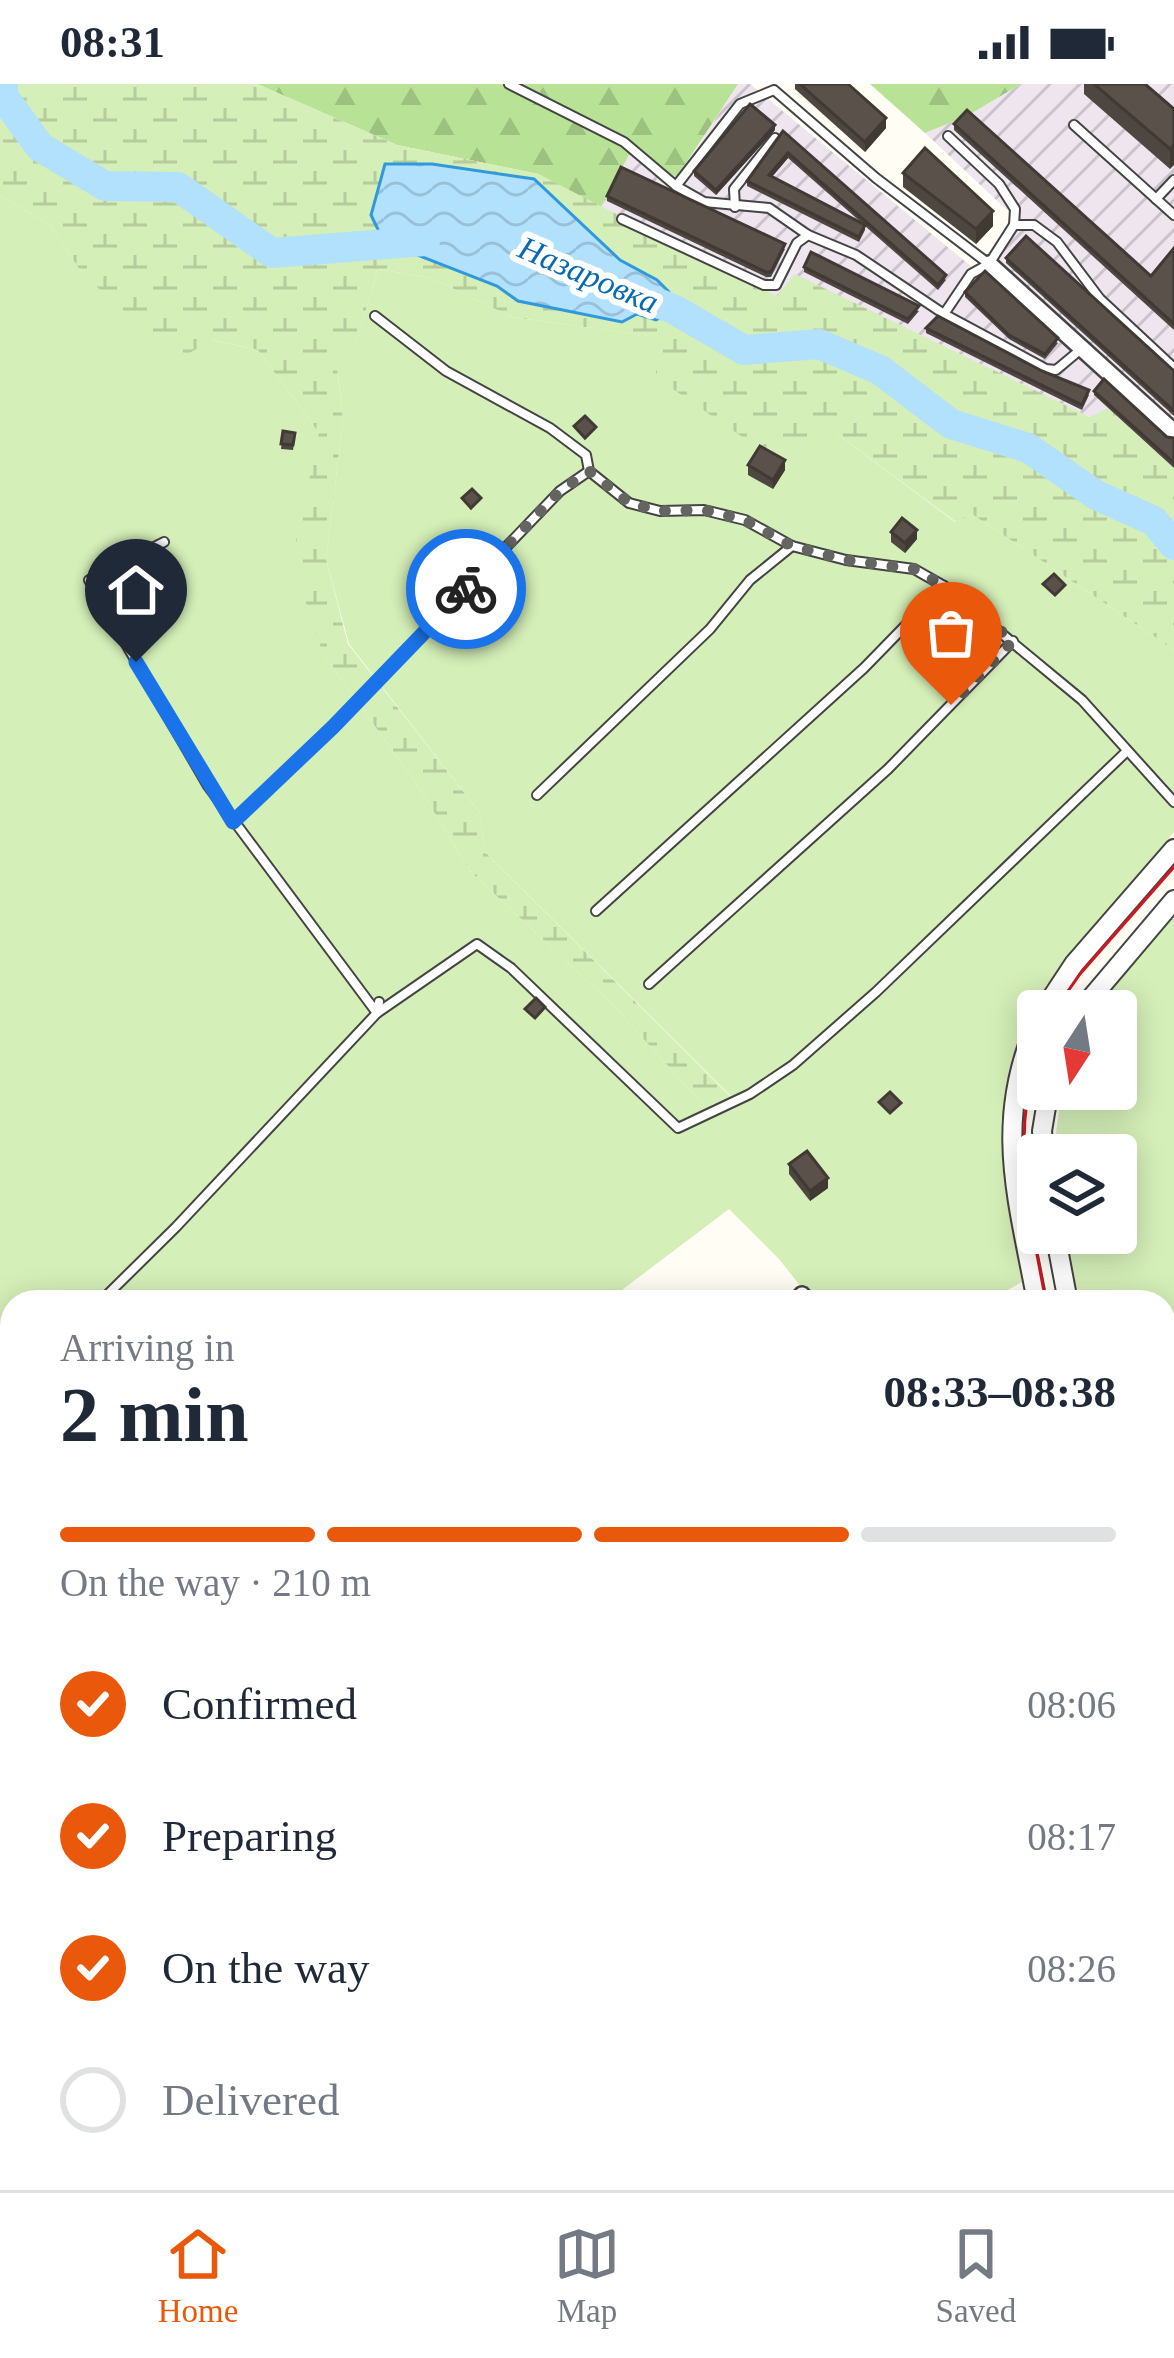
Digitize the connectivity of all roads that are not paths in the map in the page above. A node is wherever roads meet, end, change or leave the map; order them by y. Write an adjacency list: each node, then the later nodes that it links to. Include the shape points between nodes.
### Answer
1 (508, 84): 6 (lane, via 624,142)
2 (1074, 124): 7 (lane)
3 (948, 136): 11 (lane, via 999,184 1015,208)
4 (775, 138): 8 (lane, via 734,189)
5 (1174, 180): 7 (lane)
6 (676, 186): 8 (lane); 13 (lane, via 740,104 774,90)
7 (1156, 199): 9 (lane)
8 (735, 208): 12 (lane, via 769,208)
9 (1174, 215)
10 (622, 219): 12 (lane, via 764,285 776,285)
11 (1014, 225): 13 (lane); 17 (lane, via 1034,225 1057,242 1100,299)
12 (808, 235): 14 (lane, via 856,255)
13 (989, 264): 14 (lane, via 971,274); 16 (street)
14 (944, 314): 16 (lane, via 1046,369)
15 (376, 316): 19 (lane, via 446,371 550,428 586,455)
16 (1080, 350): 18 (street)
17 (1174, 368)
18 (1174, 432)
19 (589, 471): 21 (lane, via 629,503 745,520); 27 (lane, via 560,491)
20 (164, 542): 27 (lane, via 89,580)
21 (792, 546): 22 (lane, via 914,569); 25 (lane)
22 (944, 586): 23 (lane); 30 (lane)
23 (1013, 641): 24 (lane, via 1082,700); 31 (lane, via 888,769)
24 (1126, 752): 26 (lane); 34 (lane, via 793,1065 678,1128 477,944)
25 (537, 795)
26 (1174, 802)
27 (233, 822): 34 (lane)
28 (1174, 849): 32 (street)
29 (1174, 900): 33 (street)
30 (596, 911)
31 (649, 984)
32 (1056, 990)
33 (1098, 990)
34 (378, 1008): 37 (lane)
35 (1017, 1083): 38 (street, via 1010,1128)
36 (1059, 1254): 39 (street)
37 (112, 1290)
38 (1030, 1290)
39 (1066, 1290)

